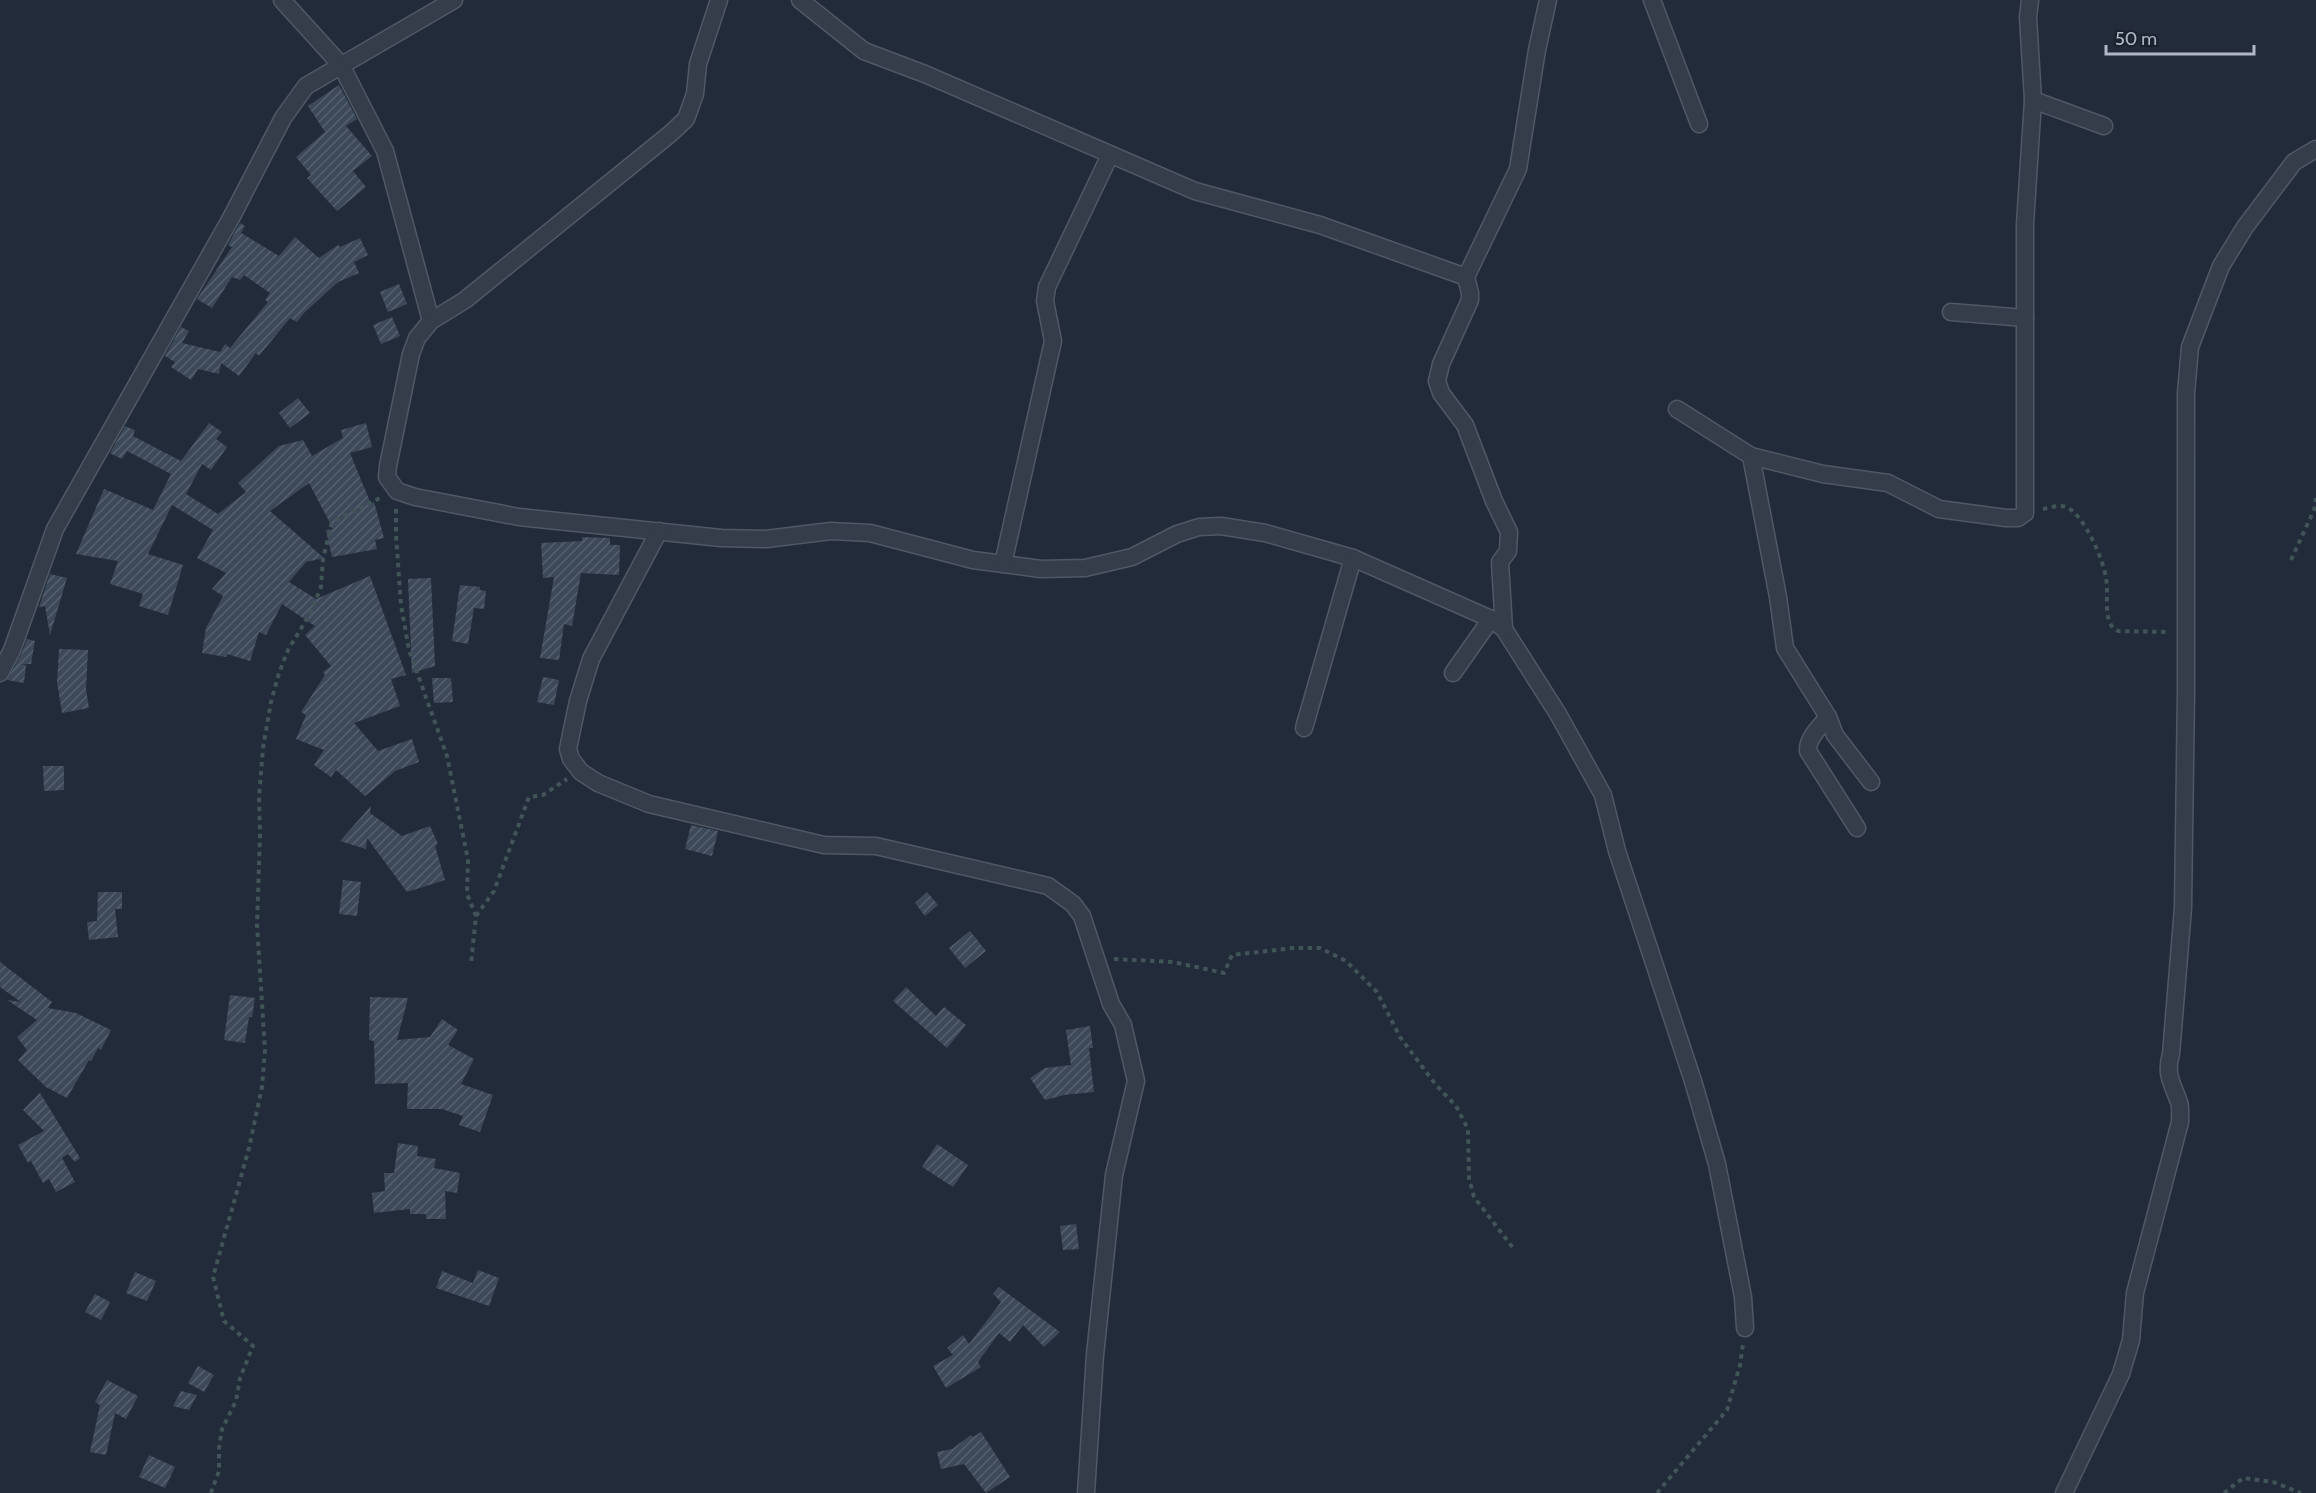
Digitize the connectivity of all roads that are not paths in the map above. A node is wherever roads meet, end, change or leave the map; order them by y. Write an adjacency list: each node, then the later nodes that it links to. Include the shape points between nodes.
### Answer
1 (282, 0): 8 (street)
2 (454, 0): 8 (street)
3 (719, 0): 17 (street, via 686,118 465,300)
4 (800, 0): 13 (street, via 864,51)
5 (1548, 0): 14 (street, via 1518,169)
6 (1652, 0): 10 (street)
7 (2030, 0): 9 (street)
8 (341, 65): 17 (street, via 385,151); 24 (street, via 306,86 283,118 231,218 55,529 12,650)
9 (2033, 100): 11 (street); 16 (street, via 2025,224)
10 (1699, 124)
11 (2104, 126)
12 (2316, 149): 32 (street, via 2294,162 2245,226 2221,266 2190,347 2186,393 2183,908 2168,1066 2172,1089 2180,1104 2180,1122 2135,1293 2131,1340 2121,1374)
13 (1110, 155): 14 (street, via 1195,191 1320,225); 22 (street, via 1047,287 1045,301 1053,341)
14 (1466, 277): 23 (street, via 1470,300 1437,381 1441,393 1465,425 1509,532 1508,551 1500,562)
15 (1951, 312): 16 (street)
16 (2025, 318): 19 (street, via 2025,513 2018,518 1939,509 1888,483 1824,474)
17 (431, 321): 20 (street, via 417,338 411,354 388,466 387,477 397,491 519,517)
18 (1677, 409): 19 (street)
19 (1751, 456): 26 (street, via 1785,648)
20 (659, 531): 22 (street, via 766,539 831,531 870,533); 31 (street, via 591,659 568,749 581,772 649,804 824,845 876,846 1048,886 1073,904 1082,916 1111,1004 1123,1025 1136,1080 1114,1175 1095,1355)
21 (1353, 558): 22 (street, via 1265,532 1221,526 1199,527 1132,557 1085,568 1041,569); 23 (street); 27 (street)
22 (1003, 564)
23 (1498, 624): 25 (street); 30 (street, via 1558,714 1603,795 1617,851 1717,1164 1743,1296)
24 (0, 673)
25 (1453, 673)
26 (1828, 717): 28 (street, via 1835,735); 29 (street, via 1810,739 1808,751)
27 (1304, 728)
28 (1871, 782)
29 (1857, 828)
30 (1744, 1328)
31 (1086, 1493)
32 (2064, 1493)

